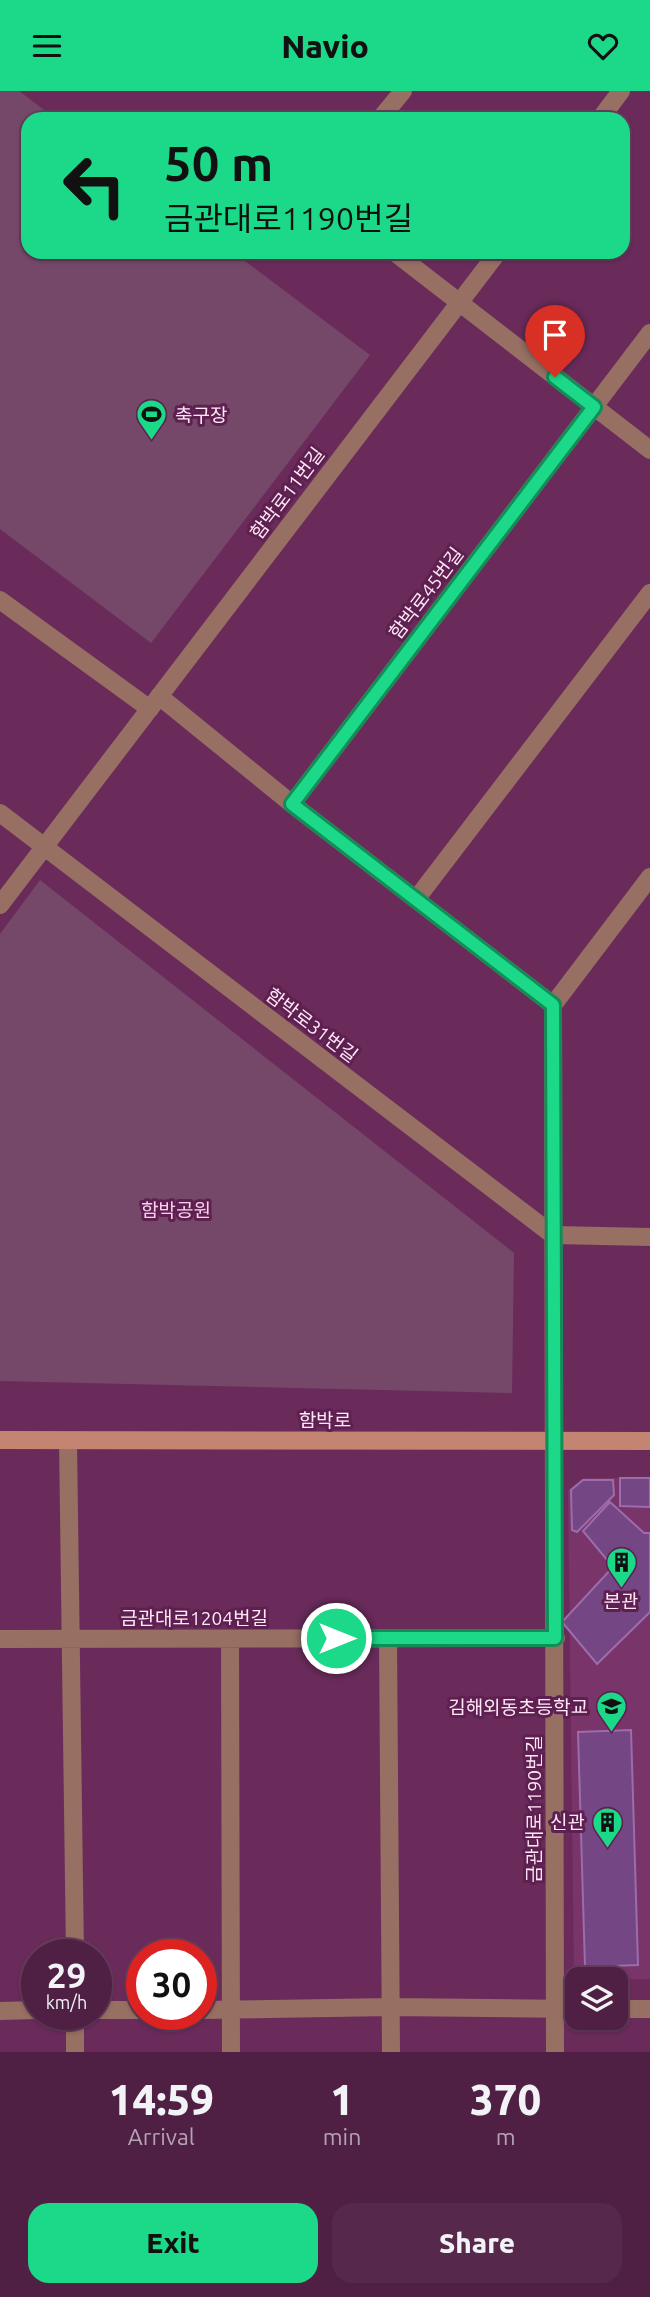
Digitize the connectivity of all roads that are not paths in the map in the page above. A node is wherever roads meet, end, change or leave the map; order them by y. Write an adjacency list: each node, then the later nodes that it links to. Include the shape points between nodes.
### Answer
1 (403, 91): 3 (street)
2 (621, 91): 4 (street)
3 (386, 112)
4 (605, 112)
5 (403, 259): 7 (street)
6 (493, 259): 7 (street, 함박로11번길)
7 (459, 302): 9 (street); 13 (street, 함박로11번길)
8 (650, 333): 9 (street, 함박로45번길)
9 (594, 407): 10 (street); 14 (street, 함박로45번길)
10 (650, 450)
11 (650, 593): 18 (street)
12 (0, 600): 13 (street)
13 (154, 702): 14 (street); 16 (street, 함박로11번길)
14 (292, 804): 18 (street)
15 (0, 813): 16 (street)
16 (45, 847): 19 (street, 함박로11번길); 21 (street, 함박로31번길)
17 (650, 877): 20 (street)
18 (417, 898): 20 (street)
19 (0, 905)
20 (553, 1005): 21 (street)
21 (553, 1235): 22 (street); 25 (street)
22 (650, 1237)
23 (0, 1440): 24 (street, 함박로)
24 (68, 1441): 25 (street, 함박로); 30 (street)
25 (554, 1441): 26 (street, 함박로); 28 (street, 금관대로1190번길)
26 (650, 1441)
27 (388, 1638): 28 (street, 금관대로1204번길); 31 (street, 금관대로1204번길); 33 (street)
28 (555, 1638): 39 (street, 금관대로1190번길)
29 (0, 1639): 30 (street, 금관대로1204번길)
30 (71, 1639): 31 (street, 금관대로1204번길); 32 (street)
31 (230, 1639): 38 (street)
32 (75, 1939)
33 (391, 2007): 38 (street); 39 (street); 45 (street)
34 (650, 2008): 35 (street)
35 (628, 2009)
36 (21, 2010): 41 (street)
37 (217, 2010): 38 (street)
38 (230, 2010): 44 (street)
39 (555, 2010): 40 (street); 46 (street, 금관대로1190번길)
40 (565, 2010)
41 (0, 2011)
42 (75, 2030): 43 (street)
43 (75, 2052)
44 (230, 2052)
45 (391, 2052)
46 (555, 2052)

